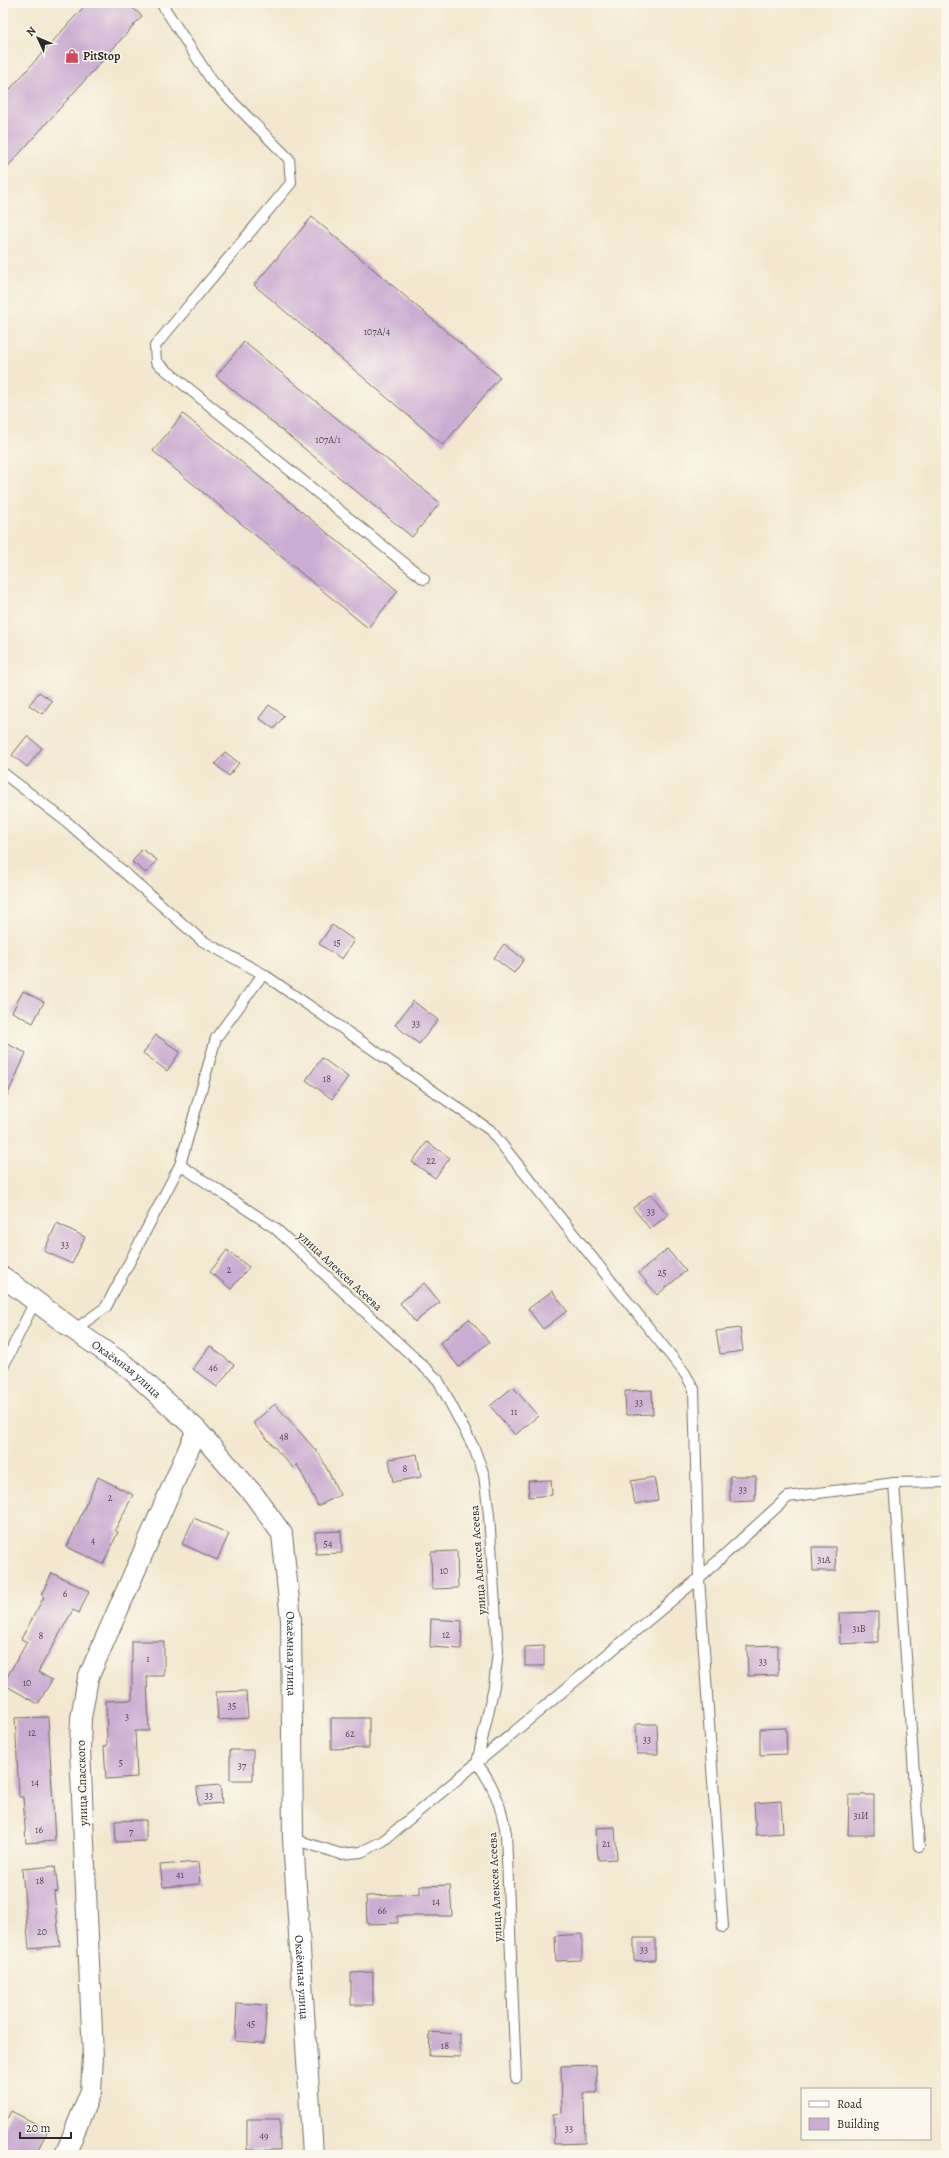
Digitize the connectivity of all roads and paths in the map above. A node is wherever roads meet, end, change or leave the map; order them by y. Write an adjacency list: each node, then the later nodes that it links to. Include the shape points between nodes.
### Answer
1 (161, 3): 2 (lane, via 212,81 289,159 291,183 155,346 156,362)
2 (424, 579)
3 (3, 774): 4 (lane, via 67,822 201,940)
4 (263, 974): 5 (lane, via 216,1038); 13 (lane, via 490,1130 684,1372 694,1389)
5 (180, 1165): 8 (lane, via 106,1307); 14 (lane, улица Алексея Асеева, via 275,1228 438,1380 474,1448 484,1475 489,1515 498,1651 494,1686)
6 (3, 1277): 7 (street, Окаёмная улица)
7 (35, 1301): 8 (street, Окаёмная улица); 9 (lane)
8 (74, 1330): 10 (street, Окаёмная улица, via 129,1368)
9 (3, 1367)
10 (197, 1430): 15 (street, Окаёмная улица, via 244,1483 282,1534 291,1620); 19 (street, улица Спасского, via 88,1678 81,1718 80,1748 93,2057 91,2091)
11 (946, 1482): 12 (lane)
12 (894, 1483): 13 (lane, via 788,1497); 16 (lane)
13 (699, 1578): 14 (lane); 17 (lane)
14 (477, 1763): 15 (lane, via 383,1841 362,1852 341,1854); 18 (lane, улица Алексея Асеева, via 501,1806 506,1833)
15 (293, 1839): 20 (street, Окаёмная улица)
16 (919, 1846)
17 (723, 1927)
18 (516, 2078)
19 (65, 2155)
20 (313, 2155)

